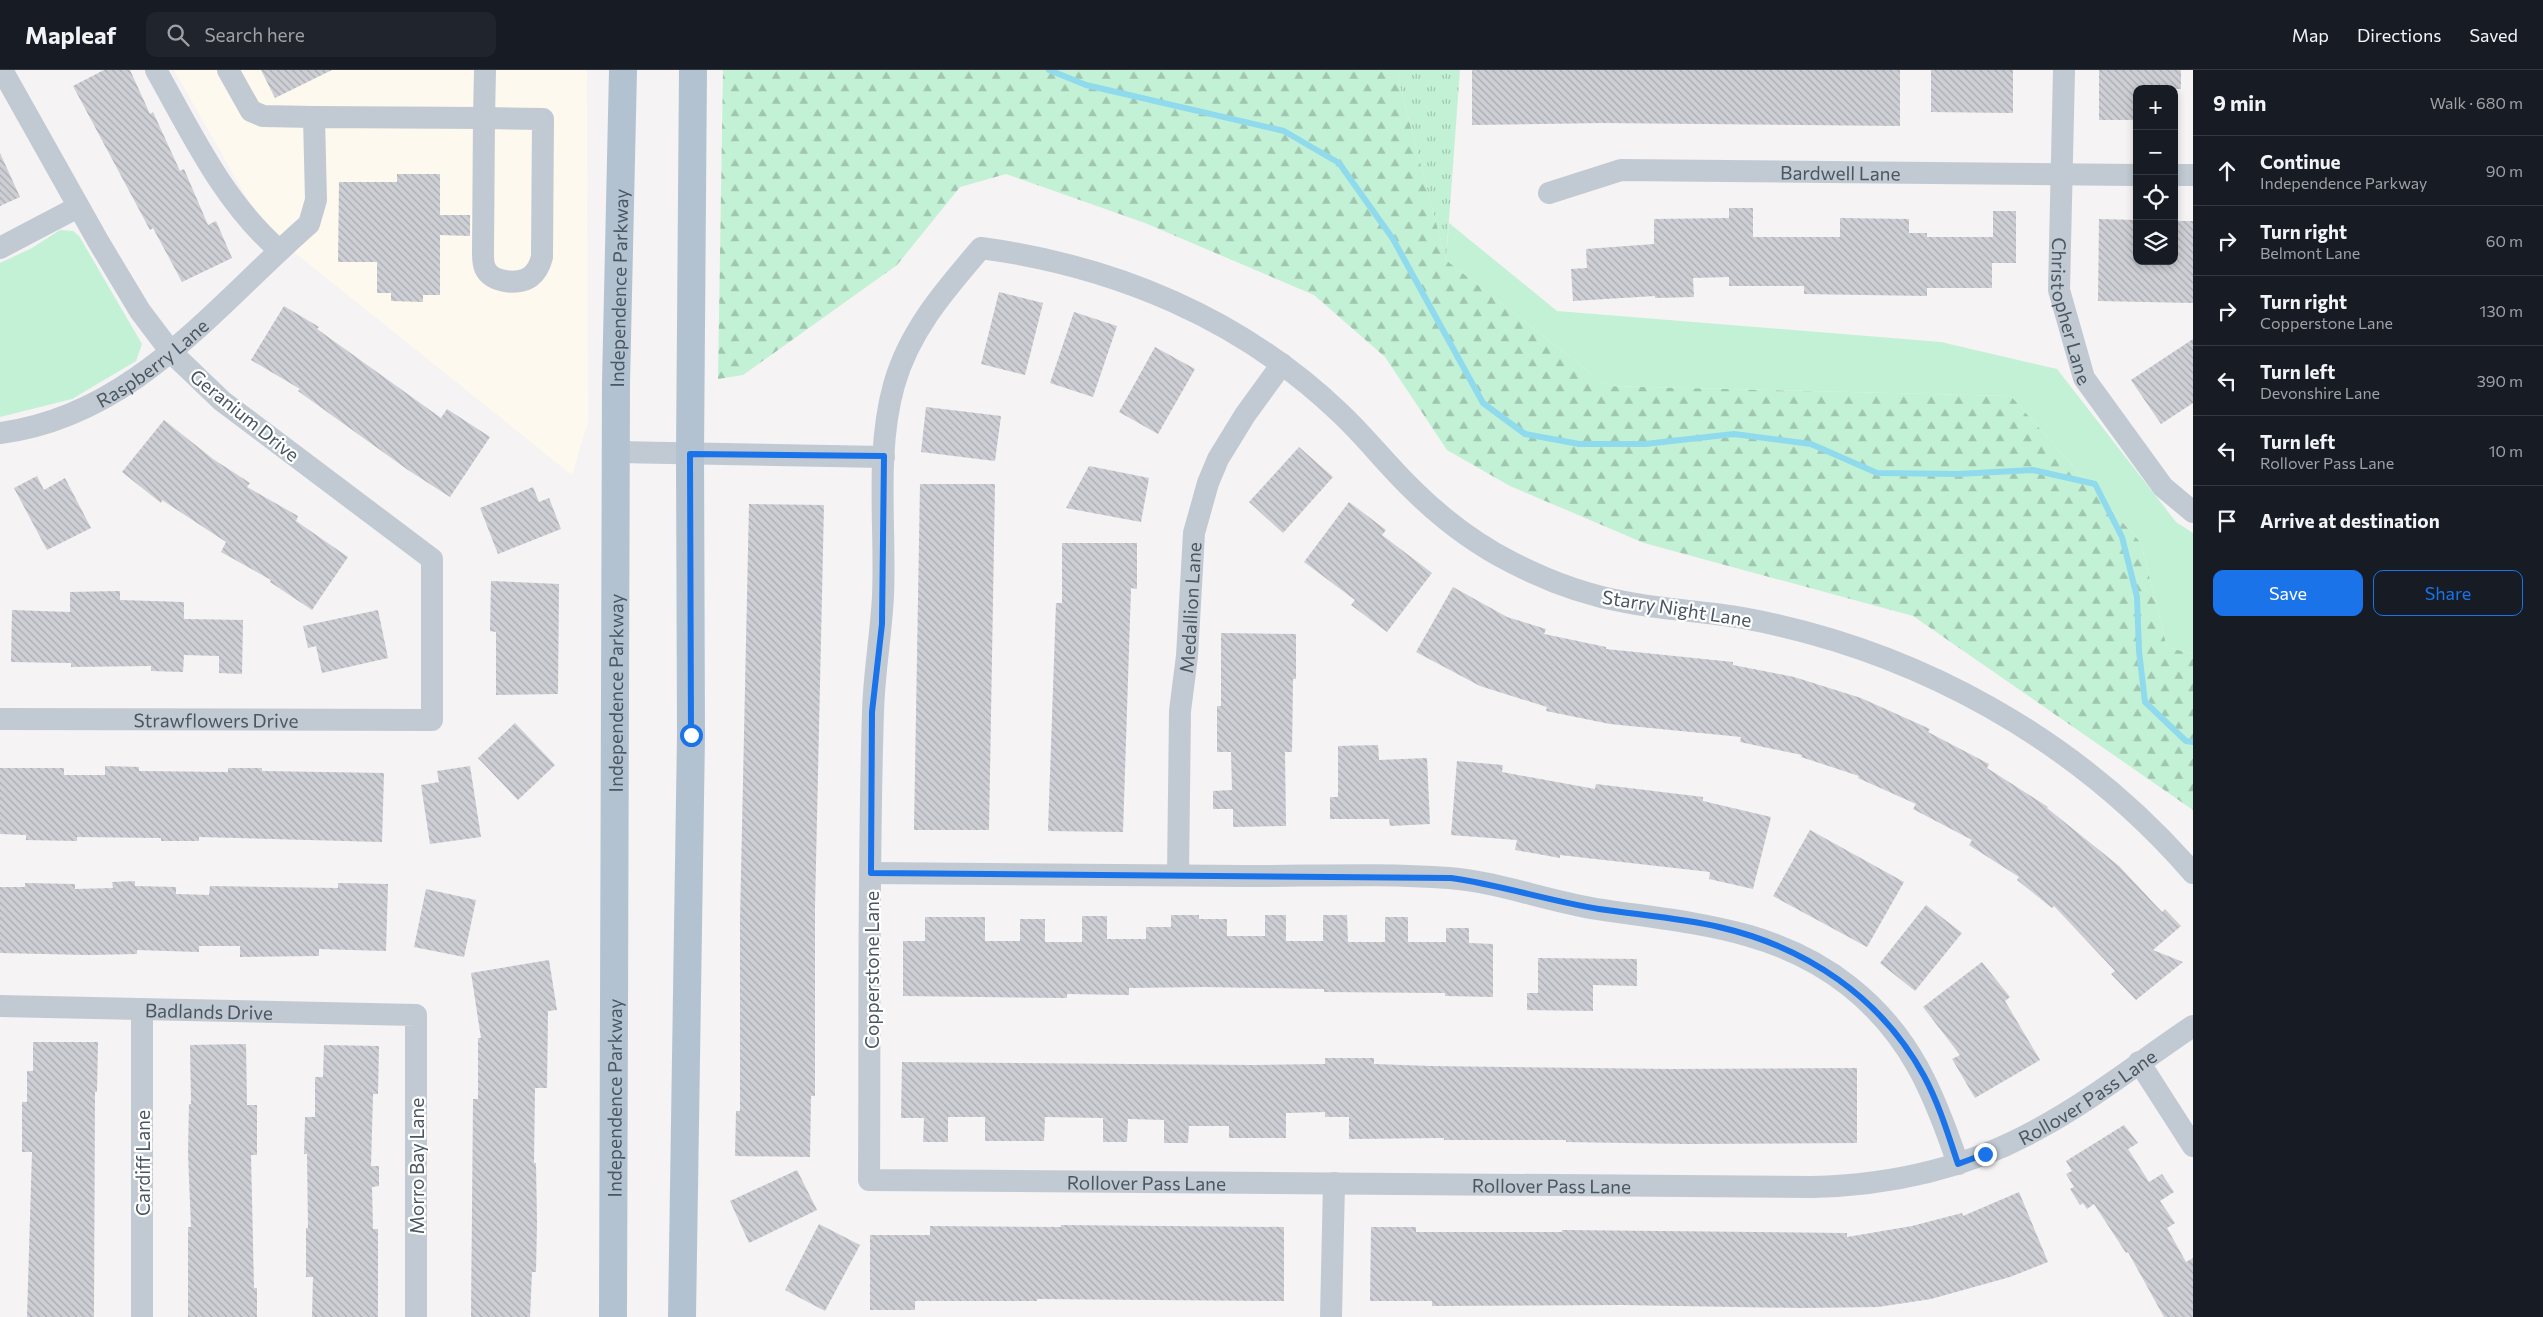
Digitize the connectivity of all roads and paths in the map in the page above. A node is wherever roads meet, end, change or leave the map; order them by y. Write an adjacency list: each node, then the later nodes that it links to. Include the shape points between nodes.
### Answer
1 (2, 70): 15 (street, Geranium Drive)
2 (156, 70): 18 (street, via 212,171 246,218)
3 (228, 70): 8 (street, via 251,111 262,116)
4 (485, 70): 9 (street)
5 (623, 70): 22 (main road, Independence Parkway)
6 (693, 70): 23 (main road)
7 (2064, 70): 13 (street, Christopher Lane)
8 (314, 117): 9 (street); 18 (street, Raspberry Lane, via 316,200 309,224)
9 (484, 118): 9 (street, via 485,269 495,279 513,281 529,278 539,268 542,257 543,119)
10 (2133, 175): 13 (street, Bardwell Lane)
11 (2178, 175): 12 (street)
12 (2193, 175)
13 (2061, 176): 14 (street, Bardwell Lane, via 1621,170); 25 (street, Christopher Lane, via 2059,290 2084,378 2162,487)
14 (1548, 193)
15 (78, 207): 16 (street); 19 (street, Geranium Drive, via 140,311)
16 (0, 248)
17 (982, 248): 20 (street, Starry Night Lane, via 1053,260 1131,283 1222,325); 24 (street, Copperstone Lane, via 934,305 911,342 889,406)
18 (279, 250): 19 (street, Raspberry Lane)
19 (171, 352): 21 (street, Raspberry Lane, via 140,378 94,405 46,424); 27 (street, Geranium Drive, via 216,396 432,559)
20 (1282, 364): 29 (street, Starry Night Lane, via 1338,410 1431,507 1474,540 1508,560 1536,574 1602,597 1743,618 1825,638 1865,650 1943,682 2017,722 2086,771 2150,826); 30 (street, Medallion Lane, via 1218,459 1194,533 1187,656 1180,710)
21 (0, 433)
22 (616, 452): 23 (street); 42 (main road, Independence Parkway)
23 (690, 454): 24 (street); 43 (main road, via 691,735)
24 (884, 456): 28 (street, Copperstone Lane, via 882,608 872,712)
25 (2193, 512)
26 (0, 719): 27 (street, Strawflowers Drive)
27 (432, 720)
28 (871, 873): 30 (street); 38 (street, Copperstone Lane)
29 (2193, 873)
30 (1178, 875): 37 (street, via 1451,878 1580,906 1702,923 1774,944 1810,961 1848,985 1899,1036 1935,1099)
31 (0, 1006): 32 (street, Badlands Drive)
32 (142, 1009): 33 (street, Badlands Drive); 40 (street, Cardiff Lane)
33 (416, 1015): 41 (street, Morro Bay Lane)
34 (2193, 1026): 35 (street, Rollover Pass Lane)
35 (2140, 1062): 36 (street); 37 (street, Rollover Pass Lane, via 2064,1115 2003,1147)
36 (2193, 1146)
37 (1958, 1164): 39 (street, Rollover Pass Lane, via 1900,1179 1842,1186)
38 (869, 1180): 39 (street, Rollover Pass Lane)
39 (1334, 1183): 44 (street)
40 (142, 1317)
41 (416, 1317)
42 (614, 1317)
43 (682, 1317)
44 (1331, 1317)

